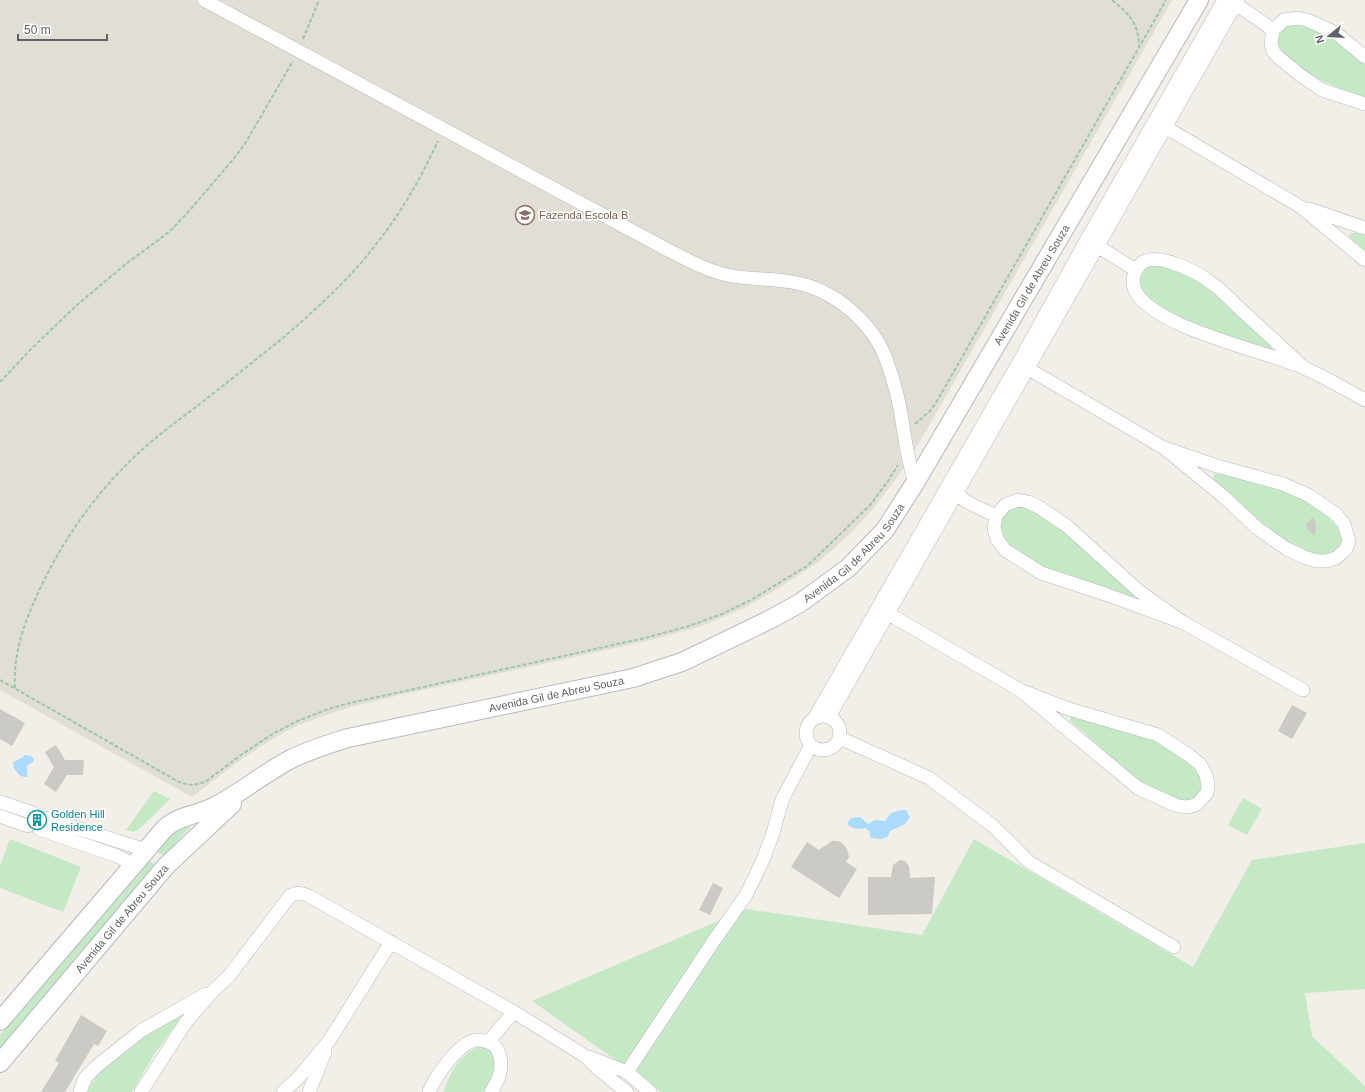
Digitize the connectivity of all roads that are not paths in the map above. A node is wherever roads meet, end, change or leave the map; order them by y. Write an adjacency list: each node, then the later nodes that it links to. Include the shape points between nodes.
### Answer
1 (204, 0): 21 (street, via 697,264 728,275 796,282 835,298 867,328 886,357)
2 (1199, 0): 21 (street, Avenida Gil de Abreu Souza)
3 (1232, 1): 4 (street); 7 (street); 33 (street, via 1086,241)
4 (1273, 30): 5 (street, via 1284,20 1307,20 1336,32); 6 (street, via 1273,51 1300,75 1322,90)
5 (1365, 57)
6 (1365, 104)
7 (1165, 127): 8 (street); 11 (street)
8 (1301, 207): 9 (street); 10 (street)
9 (1359, 226): 10 (street)
10 (1345, 243): 12 (street)
11 (1097, 246): 13 (street); 16 (street)
12 (1365, 260)
13 (1136, 270): 14 (street, via 1140,264 1157,258 1185,267 1210,282); 15 (street, via 1132,281 1135,290 1149,306 1193,331)
14 (1278, 343): 15 (street); 17 (street)
15 (1270, 355): 17 (street)
16 (1027, 368): 19 (street); 23 (street)
17 (1304, 368): 18 (street)
18 (1365, 400)
19 (1164, 448): 20 (street); 22 (street)
20 (1217, 466): 22 (street); 22 (street, via 1283,484 1308,495 1336,514 1344,524 1348,541 1346,549 1336,558 1326,561 1304,558 1257,528)
21 (915, 483): 37 (street, Avenida Gil de Abreu Souza, via 885,530 848,568 800,603 682,662 633,678 348,738 315,748 290,760)
22 (1208, 484)
23 (955, 494): 24 (street); 27 (street)
24 (996, 516): 25 (street, via 1005,505 1018,500 1039,506 1067,526); 26 (street, via 994,528 997,539 1005,550 1027,565 1041,573)
25 (1140, 592): 26 (street); 28 (street)
26 (1132, 604): 28 (street)
27 (887, 613): 29 (street); 32 (street)
28 (1184, 623): 30 (street)
29 (1020, 690): 31 (street); 34 (street)
30 (1303, 690)
31 (1068, 709): 34 (street); 34 (street, via 1158,735 1200,764 1206,775 1207,793 1192,806 1185,807 1138,788)
32 (829, 716): 33 (street); 35 (street, via 840,727)
33 (815, 718): 36 (street, via 806,730 806,736)
34 (1058, 721)
35 (840, 738): 36 (street, via 829,750); 45 (street, via 929,778 993,826 1029,862)
36 (814, 747): 55 (street, via 781,830 773,833 746,895)
37 (254, 783): 41 (street, Avenida Gil de Abreu Souza, via 209,809 176,820); 43 (street, Avenida Gil de Abreu Souza)
38 (0, 802): 40 (street)
39 (0, 816): 40 (street)
40 (39, 821): 41 (street, via 61,818 132,840); 42 (street)
41 (143, 849): 42 (street, Avenida Gil de Abreu Souza); 43 (street)
42 (134, 865): 49 (street, Avenida Gil de Abreu Souza)
43 (166, 866): 54 (street, Avenida Gil de Abreu Souza)
44 (391, 942): 46 (street, via 309,896 295,893 290,896 229,976); 48 (street); 51 (street)
45 (1174, 947)
46 (213, 991): 47 (street); 50 (street)
47 (176, 1010): 50 (street); 59 (street, via 142,1030 97,1066 85,1078)
48 (514, 1012): 52 (street); 53 (street)
49 (0, 1021)
50 (186, 1022): 60 (street)
51 (329, 1041): 56 (street); 57 (street)
52 (488, 1042): 62 (street, via 473,1040 460,1049 432,1084); 63 (street, via 496,1047 501,1066 499,1077)
53 (585, 1056): 55 (street); 58 (street)
54 (0, 1063)
55 (627, 1072): 58 (street, via 631,1083); 64 (street)
56 (299, 1077): 57 (street); 61 (street)
57 (310, 1089)
58 (621, 1090)
59 (80, 1092)
60 (141, 1092)
61 (283, 1092)
62 (429, 1092)
63 (491, 1092)
64 (650, 1092)

